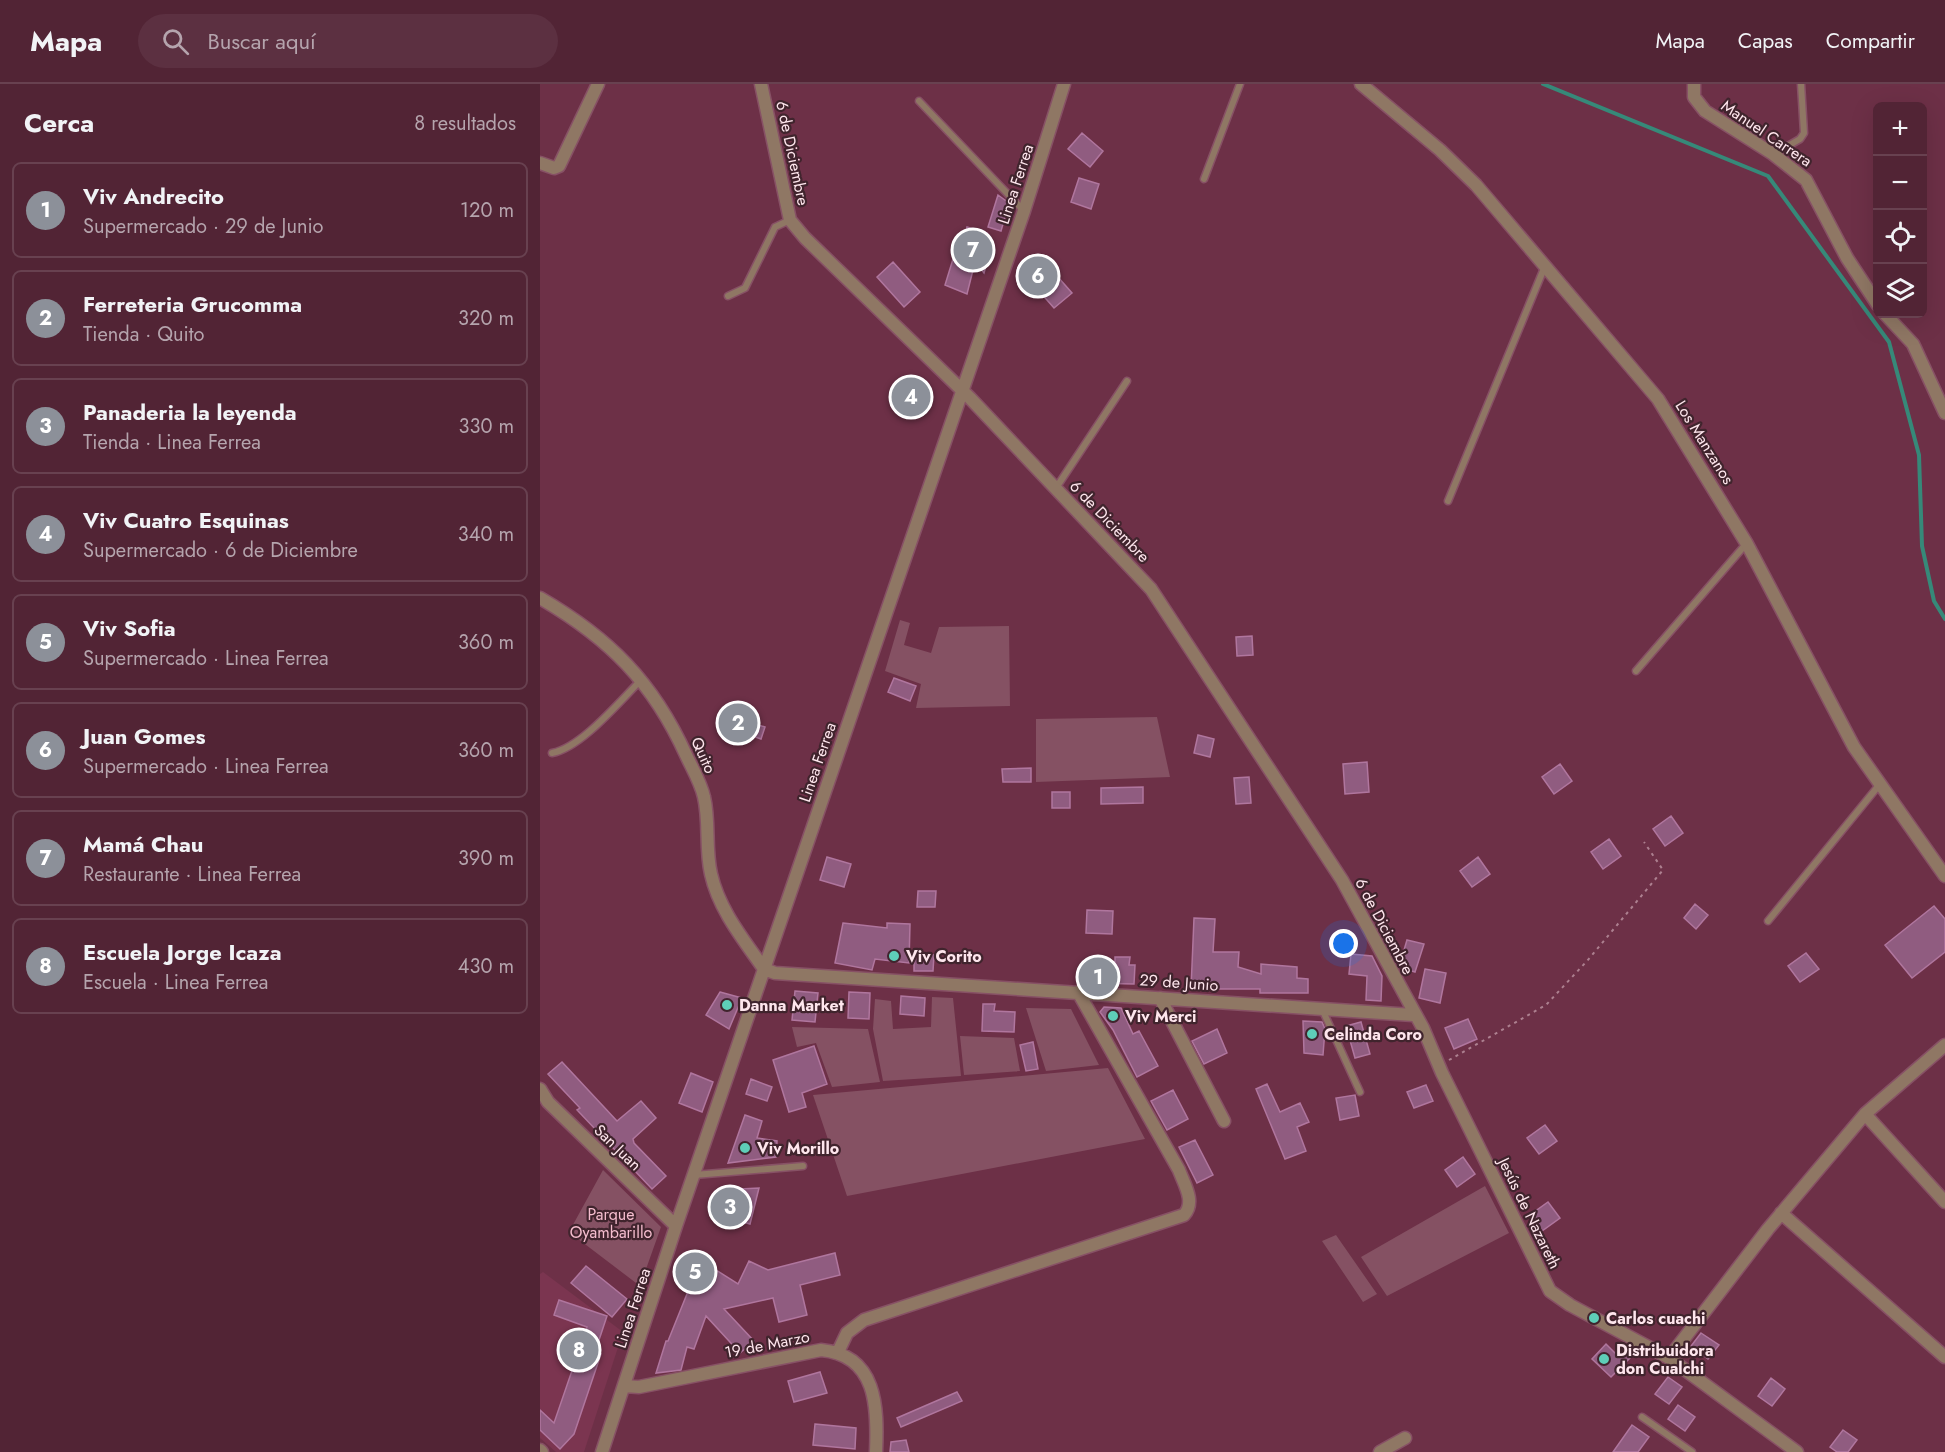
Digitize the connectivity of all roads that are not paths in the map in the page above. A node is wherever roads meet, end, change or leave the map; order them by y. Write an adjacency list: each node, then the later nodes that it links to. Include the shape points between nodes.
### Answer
1 (598, 84): 10 (street, via 559,166)
2 (762, 84): 13 (street, 6 de Diciembre)
3 (1064, 84): 12 (street, Linea Ferrea)
4 (1240, 84): 11 (lane)
5 (1361, 84): 14 (street, Los Manzanos, via 1476,185)
6 (1694, 84): 9 (street, Manuel Carrera, via 1694,97 1705,111)
7 (1801, 84): 9 (lane, via 1803,136)
8 (918, 101): 12 (lane)
9 (1773, 154): 16 (street, Manuel Carrera, via 1806,180 1847,258)
10 (540, 163)
11 (1204, 179)
12 (1024, 211): 19 (street, Linea Ferrea)
13 (790, 220): 15 (lane, via 775,226 745,288); 19 (street, 6 de Diciembre)
14 (1545, 266): 22 (lane); 23 (street, Los Manzanos, via 1658,399)
15 (728, 296)
16 (1873, 297)
17 (1889, 318): 20 (street, via 1913,344)
18 (1126, 381): 21 (lane)
19 (963, 391): 21 (street, 6 de Diciembre); 31 (street, Linea Ferrea)
20 (1945, 413)
21 (1056, 488): 35 (street, 6 de Diciembre, via 1151,589 1342,880)
22 (1448, 501)
23 (1747, 544): 25 (lane); 28 (street, Los Manzanos, via 1854,747)
24 (540, 598): 26 (street, Quito, via 577,621)
25 (1636, 671)
26 (642, 679): 27 (lane, via 579,739); 31 (street, Quito, via 673,727 704,796 711,874 725,913)
27 (552, 753)
28 (1881, 784): 29 (street, Los Manzanos); 30 (lane)
29 (1945, 876)
30 (1768, 921)
31 (764, 969): 32 (street, 29 de Junio, via 776,973); 42 (street, Linea Ferrea)
32 (1078, 992): 33 (street, 29 de Junio); 46 (street, via 1179,1170 1190,1201 1189,1210 1185,1215 864,1320 848,1333)
33 (1161, 998): 34 (street, 29 de Junio); 40 (street)
34 (1322, 1009): 35 (street, 29 de Junio); 38 (lane)
35 (1413, 1015): 48 (street, Jesús de Nazareth, via 1423,1028 1438,1066 1550,1290 1570,1305)
36 (1945, 1045): 39 (street)
37 (540, 1089): 45 (street, San Juan, via 548,1102)
38 (1360, 1092)
39 (1865, 1114): 43 (street); 44 (street)
40 (1224, 1120)
41 (803, 1166): 42 (lane)
42 (694, 1175): 45 (street, Linea Ferrea)
43 (1945, 1202)
44 (1781, 1213): 47 (street); 48 (street)
45 (676, 1226): 49 (street, Linea Ferrea)
46 (838, 1352): 49 (street, 19 de Marzo, via 821,1350 639,1387); 53 (street, via 864,1371 873,1388)
47 (1945, 1357)
48 (1669, 1358): 56 (street, Jesús de Nazareth)
49 (624, 1386): 52 (street, Linea Ferrea)
50 (1642, 1417): 55 (lane)
51 (1405, 1438): 54 (street)
52 (602, 1452)
53 (876, 1452)
54 (1380, 1452)
55 (1692, 1452)
56 (1797, 1452)

